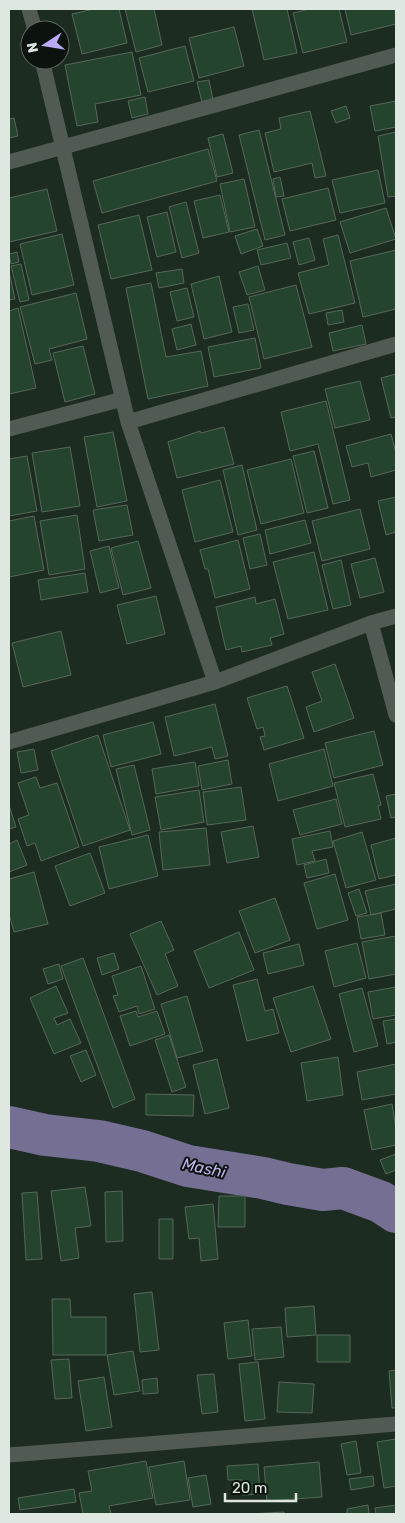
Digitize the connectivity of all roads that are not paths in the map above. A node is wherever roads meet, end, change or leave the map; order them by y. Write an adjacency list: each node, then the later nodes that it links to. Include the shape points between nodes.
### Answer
1 (396, 55): 3 (street)
2 (45, 70): 3 (street)
3 (64, 147): 4 (street); 6 (street)
4 (9, 162)
5 (396, 344): 7 (street)
6 (123, 399): 7 (street); 8 (street)
7 (128, 422): 11 (street)
8 (9, 430)
9 (396, 616): 10 (street)
10 (371, 623): 11 (street); 12 (street)
11 (216, 682): 13 (street)
12 (396, 715)
13 (9, 742)
14 (396, 1424): 15 (street)
15 (9, 1455)

